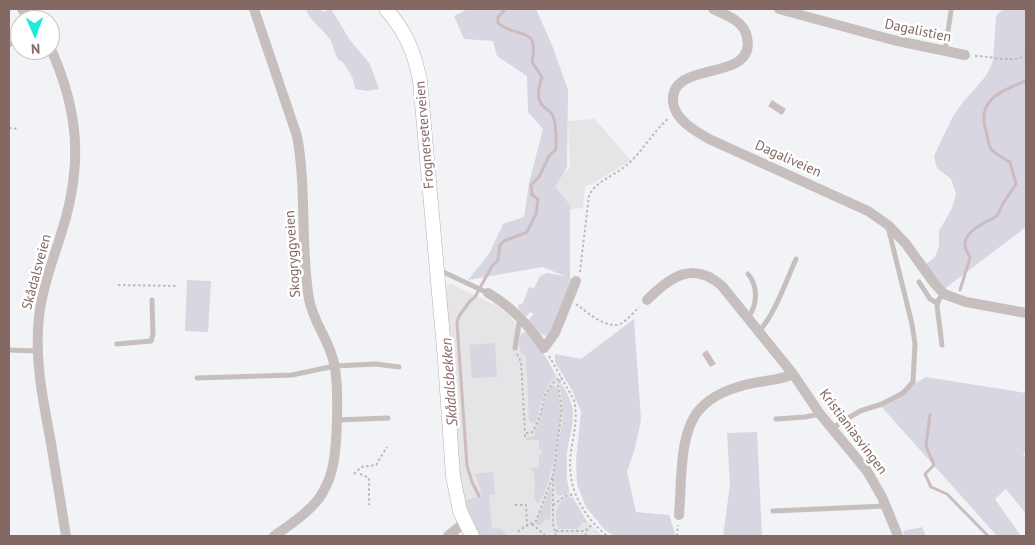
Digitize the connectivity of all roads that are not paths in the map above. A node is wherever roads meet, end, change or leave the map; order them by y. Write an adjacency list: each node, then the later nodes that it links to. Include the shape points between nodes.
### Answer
1 (254, 9): 29 (street, Skogryggveien, via 297,136 309,300)
2 (386, 9): 11 (main road, Frognerseterveien, via 409,41 420,81)
3 (713, 9): 9 (street, Dagaliveien, via 740,24 746,34 748,50 732,65 690,77 679,84 673,98 677,113 709,139 859,205)
4 (779, 9): 6 (street, Dagalistien)
5 (951, 11): 6 (lane)
6 (945, 51): 7 (street, Dagalistien)
7 (965, 55)
8 (56, 60): 28 (street, Skådalsveien, via 70,100 76,164 70,200 39,311)
9 (888, 225): 16 (street, Dagaliveien); 37 (lane, via 912,324 915,344 913,382 903,394 860,411)
10 (796, 259): 23 (lane, via 773,310)
11 (437, 269): 15 (lane); 41 (main road, Frognerseterveien, via 454,482)
12 (748, 274): 22 (lane, via 756,288 754,308)
13 (576, 281): 21 (street, via 555,333 544,348)
14 (919, 282): 19 (lane, via 930,299)
15 (488, 294): 21 (street)
16 (944, 294): 19 (lane); 20 (street, via 966,302)
17 (152, 300): 24 (lane, via 151,341)
18 (647, 300): 22 (street, Kristianiasvingen, via 675,277 703,273 722,286)
19 (937, 303): 25 (lane)
20 (1026, 313)
21 (520, 317): 26 (lane)
22 (748, 317): 23 (street, Kristianiasvingen)
23 (759, 331): 31 (street, Kristianiasvingen)
24 (117, 344)
25 (942, 345)
26 (515, 348)
27 (9, 350): 28 (lane)
28 (37, 351): 43 (street, Skådalsveien, via 40,388)
29 (334, 366): 30 (lane, via 376,364); 32 (lane, via 292,374); 36 (street, Skogryggveien)
30 (399, 367)
31 (793, 374): 33 (street, Kristianiasvingen); 40 (street, via 731,389 700,408 685,446)
32 (198, 378)
33 (820, 414): 35 (lane); 37 (street, Kristianiasvingen)
34 (388, 418): 36 (lane)
35 (776, 419)
36 (336, 420): 42 (street, Skogryggveien, via 333,464 326,486 312,506)
37 (832, 429): 38 (street, Kristianiasvingen, via 867,471)
38 (886, 506): 39 (lane); 46 (street, Kristianiasvingen)
39 (773, 511)
40 (679, 516)
41 (464, 523): 44 (street); 45 (main road, Frognerseterveien)
42 (280, 535)
43 (66, 536)
44 (448, 536)
45 (472, 536)
46 (898, 536)

